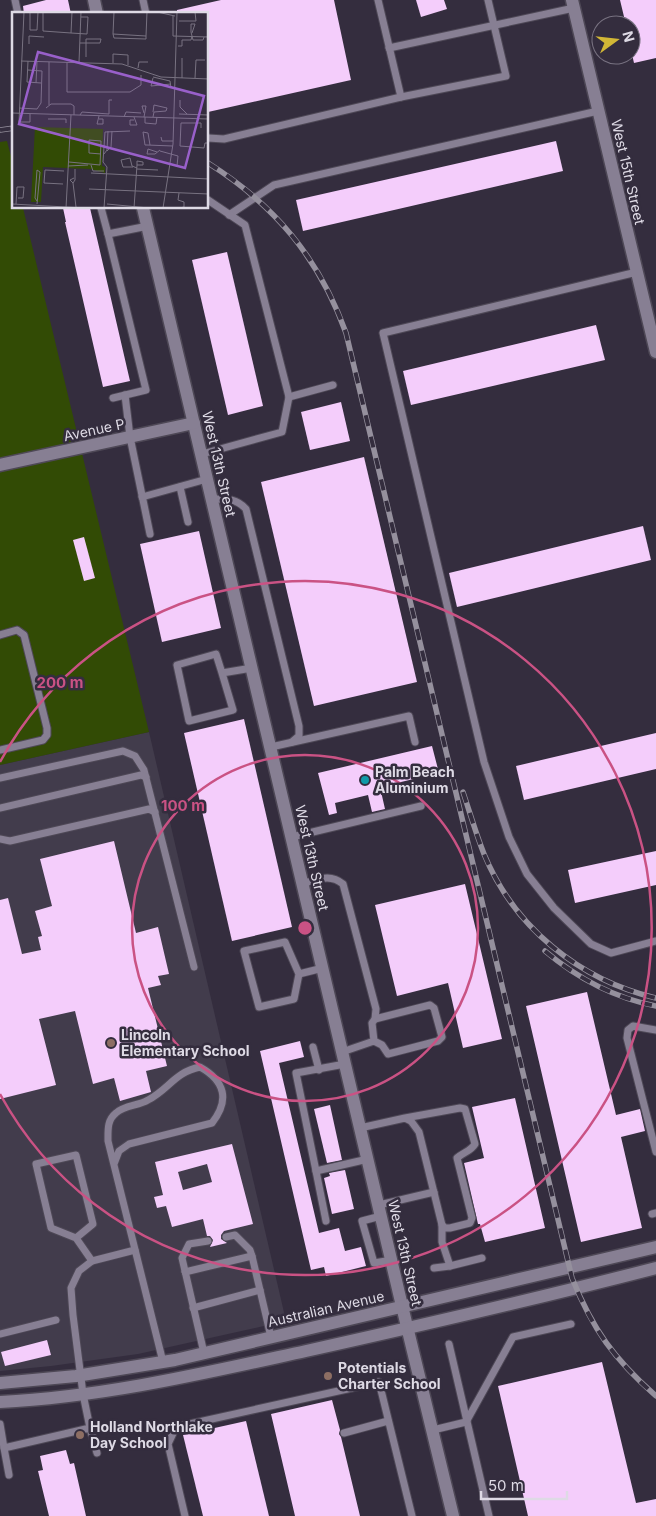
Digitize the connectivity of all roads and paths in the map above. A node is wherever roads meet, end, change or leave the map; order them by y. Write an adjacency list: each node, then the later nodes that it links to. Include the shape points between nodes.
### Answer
1 (378, 0): 5 (lane)
2 (488, 0): 4 (lane)
3 (573, 4): 4 (lane); 7 (street, West 15th Street)
4 (495, 25): 5 (lane); 6 (lane, via 506,76)
5 (389, 48): 6 (lane)
6 (401, 97): 8 (lane, via 224,140)
7 (598, 111): 12 (lane, via 274,185); 15 (street, West 15th Street)
8 (209, 138)
9 (209, 201): 12 (lane)
10 (101, 209): 14 (lane)
11 (143, 209): 13 (street, West 13th Street)
12 (229, 215): 19 (lane, via 245,225)
13 (148, 226): 14 (lane); 21 (street, West 13th Street)
14 (108, 234): 18 (lane, via 146,390)
15 (637, 272): 16 (street, West 15th Street); 46 (lane, via 383,333 484,762 509,837 527,874 554,908 591,944 611,953)
16 (656, 352)
17 (334, 385): 19 (lane)
18 (125, 395): 20 (lane); 22 (lane)
19 (289, 397): 23 (lane, via 282,432)
20 (113, 398)
21 (194, 423): 22 (street, Avenue P); 23 (street, West 13th Street)
22 (130, 437): 24 (street, Avenue P); 27 (lane)
23 (202, 454): 25 (street, West 13th Street)
24 (0, 465)
25 (207, 479): 26 (lane); 28 (street, West 13th Street)
26 (180, 487): 27 (lane); 29 (lane)
27 (142, 497): 30 (lane)
28 (212, 499): 32 (street, West 13th Street); 34 (lane, via 229,498 246,508 299,726 298,736)
29 (188, 522)
30 (150, 534)
31 (0, 635): 37 (lane, via 17,630 24,635 47,728 43,740)
32 (252, 668): 33 (lane); 36 (street, West 13th Street)
33 (222, 673): 33 (lane, via 216,654 177,664 189,721 233,710)
34 (292, 742): 35 (lane, via 409,716); 36 (lane)
35 (415, 742)
36 (270, 747): 43 (street, West 13th Street)
37 (0, 750)
38 (146, 777): 39 (lane, via 135,756 123,751); 41 (lane, via 141,775); 42 (lane)
39 (0, 778)
40 (421, 806): 43 (lane)
41 (0, 808)
42 (155, 812): 44 (lane, via 149,808 10,841); 47 (lane)
43 (292, 837): 45 (street, West 13th Street)
44 (0, 839)
45 (303, 884): 48 (street, West 13th Street); 50 (lane, via 336,878 343,884 376,1009)
46 (656, 941)
47 (194, 967)
48 (322, 968): 49 (lane); 54 (street, West 13th Street)
49 (299, 974): 49 (lane, via 294,999 259,1007 244,951 286,942)
50 (375, 1019): 52 (lane, via 372,1023); 52 (lane, via 430,1005 434,1008 442,1037 438,1041 388,1054)
51 (656, 1030): 58 (lane, via 633,1026 626,1038)
52 (374, 1040): 54 (lane)
53 (313, 1047): 55 (lane)
54 (344, 1058): 55 (lane); 57 (street, West 13th Street)
55 (319, 1070): 61 (lane, via 296,1073)
56 (405, 1118): 57 (lane); 62 (lane, via 420,1132); 65 (lane, via 465,1109 475,1144 472,1150 458,1158 472,1218 470,1223 450,1228)
57 (360, 1128): 59 (street, West 13th Street)
58 (656, 1152)
59 (368, 1159): 61 (lane); 63 (street, West 13th Street)
60 (114, 1164): 60 (lane, via 108,1141 108,1123 115,1113 147,1101 188,1069 200,1067 218,1080 222,1105 212,1123 128,1144 119,1151); 70 (lane)
61 (316, 1171): 64 (lane)
62 (434, 1192): 63 (lane); 65 (lane)
63 (380, 1210): 73 (street, West 13th Street); 73 (lane, via 362,1221 374,1264)
64 (326, 1221)
65 (442, 1225): 75 (lane, via 442,1242)
66 (226, 1237): 71 (lane, via 234,1235)
67 (76, 1238): 67 (lane, via 51,1228 36,1164 76,1155 93,1224); 74 (lane)
68 (208, 1241): 78 (lane, via 189,1244 182,1258)
69 (656, 1247): 80 (street, Australian Avenue)
70 (135, 1250): 74 (lane); 89 (lane)
71 (252, 1256): 78 (lane); 79 (lane)
72 (482, 1258): 75 (lane)
73 (392, 1260): 80 (street, West 13th Street)
74 (92, 1261): 90 (lane, via 79,1272 71,1288)
75 (450, 1266): 76 (lane)
76 (434, 1268)
77 (656, 1268): 84 (street)
78 (185, 1272): 81 (lane)
79 (260, 1290): 81 (lane); 86 (lane)
80 (402, 1306): 84 (street, West 13th Street); 86 (street, Australian Avenue)
81 (193, 1308): 88 (lane)
82 (56, 1320): 85 (lane)
83 (571, 1324): 95 (lane, via 512,1337)
84 (408, 1328): 92 (street, via 177,1379); 98 (street, West 13th Street)
85 (0, 1334)
86 (271, 1337): 88 (street, Australian Avenue)
87 (449, 1344): 95 (lane)
88 (204, 1353): 89 (street, Australian Avenue)
89 (163, 1362): 90 (street, Australian Avenue)
90 (80, 1375): 91 (street, Australian Avenue); 92 (lane)
91 (0, 1383)
92 (83, 1394): 93 (street); 97 (lane)
93 (0, 1402)
94 (388, 1421): 99 (lane); 103 (lane, via 379,1382 176,1427 168,1444); 104 (lane)
95 (466, 1422): 98 (lane); 106 (lane)
96 (0, 1424): 100 (lane)
97 (90, 1428): 100 (lane); 101 (lane)
98 (432, 1430): 105 (street, West 13th Street)
99 (344, 1433)
100 (4, 1448): 102 (lane)
101 (97, 1453)
102 (9, 1475)
103 (185, 1516)
104 (412, 1516)
105 (453, 1516)
106 (488, 1516)

